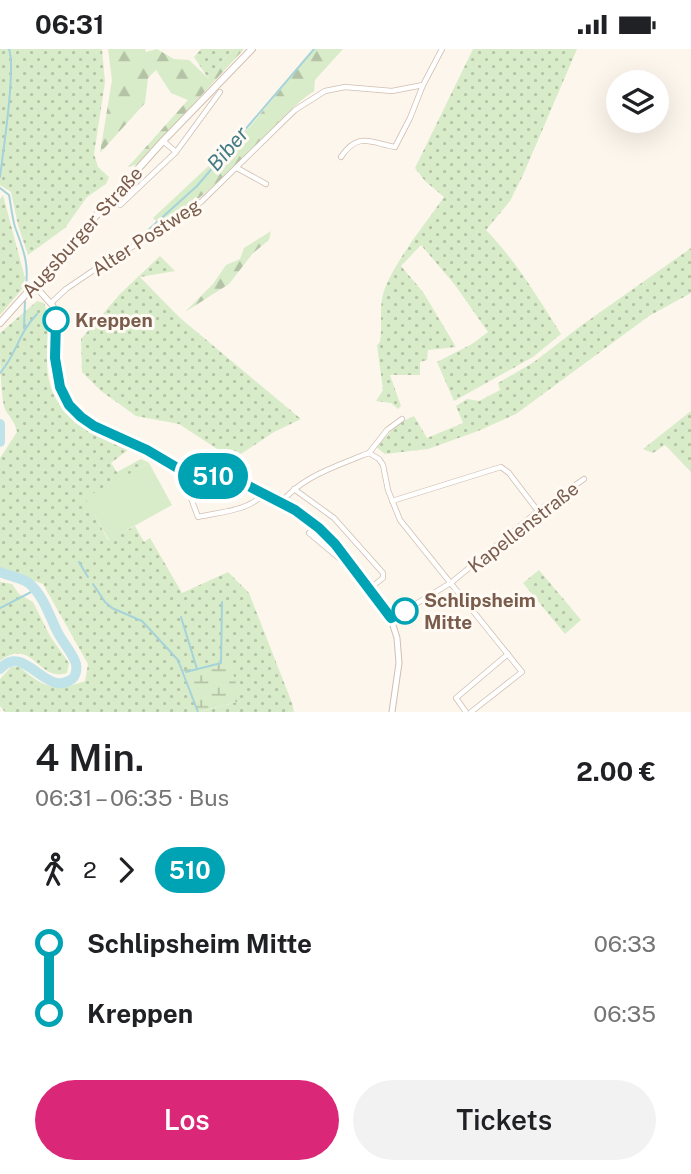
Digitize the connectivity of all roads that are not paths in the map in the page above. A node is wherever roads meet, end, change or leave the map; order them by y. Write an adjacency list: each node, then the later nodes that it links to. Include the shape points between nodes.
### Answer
1 (252, 49): 5 (main road, Augsburger Straße)
2 (442, 49): 3 (street)
3 (423, 85): 7 (street, via 395,147 366,140 347,148); 8 (street, Alter Postweg, via 325,91 295,110)
4 (220, 92): 6 (street, Augsburger Straße)
5 (163, 141): 6 (street); 11 (main road, Augsburger Straße)
6 (176, 152): 10 (street, Augsburger Straße)
7 (341, 157)
8 (237, 168): 9 (street); 12 (street, Alter Postweg, via 183,216 94,270)
9 (267, 184)
10 (120, 205)
11 (33, 287): 12 (street); 13 (main road, Augsburger Straße)
12 (51, 303): 16 (street, via 56,319 56,372 69,405 94,426)
13 (0, 323)
14 (402, 419): 15 (street)
15 (369, 453): 18 (street); 20 (street, via 383,465)
16 (186, 473): 19 (street, via 231,478); 19 (street, via 198,517 242,507)
17 (584, 479): 22 (street, Kapellenstraße)
18 (294, 489): 21 (street); 26 (street, via 334,518 383,573)
19 (264, 493): 21 (street)
20 (391, 501): 22 (street, via 501,467); 25 (street, via 415,540)
21 (281, 503): 24 (street, via 319,528)
22 (538, 512): 25 (street, Kapellenstraße)
23 (309, 533): 24 (street, via 340,559)
24 (348, 559): 26 (street)
25 (452, 582): 27 (street, Kapellenstraße); 28 (street)
26 (369, 589): 27 (street)
27 (391, 618): 29 (street, via 400,663)
28 (508, 654): 30 (street, via 456,698); 30 (street, via 522,672)
29 (393, 712)
30 (469, 712)

